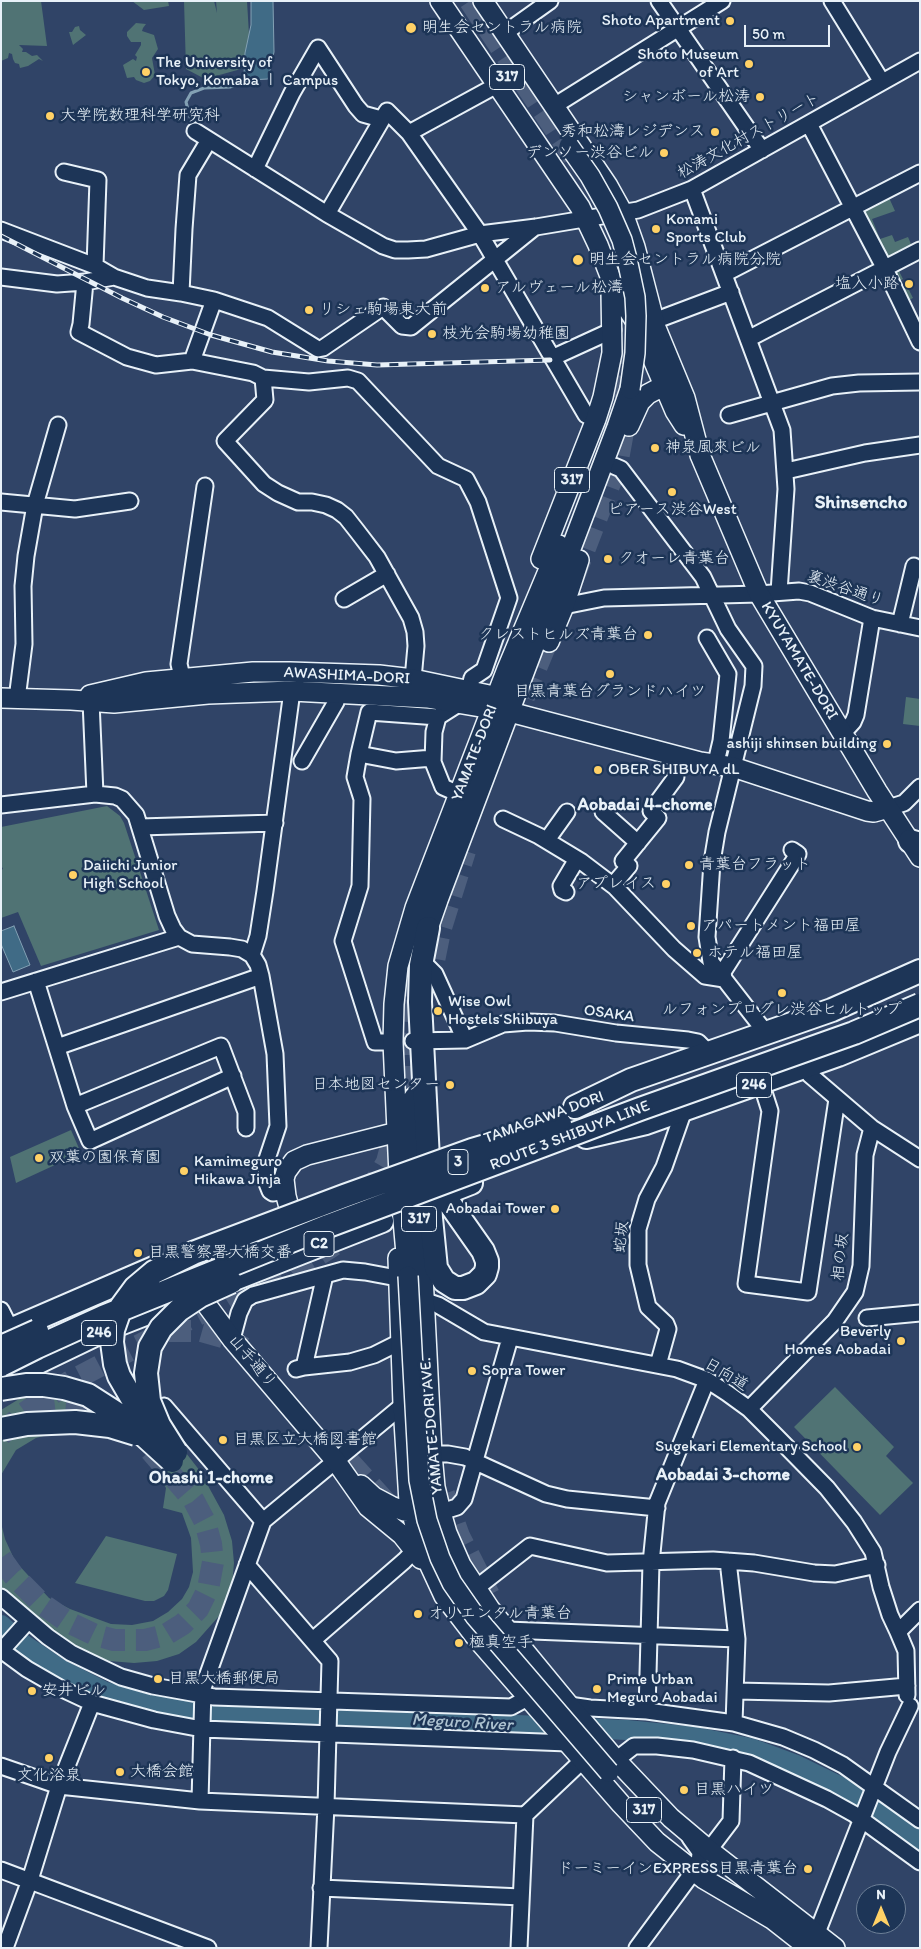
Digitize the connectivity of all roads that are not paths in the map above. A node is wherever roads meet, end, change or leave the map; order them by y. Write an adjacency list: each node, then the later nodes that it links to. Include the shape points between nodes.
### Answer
1 (440, 1): 13 (main road, 317)
2 (455, 1): 20 (main road, 317)
3 (469, 1): 20 (main road, 317)
4 (483, 1): 10 (main road, 317)
5 (550, 1): 10 (street)
6 (659, 1): 9 (street)
7 (722, 1): 9 (street)
8 (832, 1): 12 (street)
9 (678, 28): 14 (street); 21 (street)
10 (504, 33): 14 (main road, 317)
11 (920, 61): 12 (street, 松涛文化村ストリート)
12 (882, 82): 16 (street, 松涛文化村ストリート)
13 (497, 85): 18 (street); 29 (main road, 317)
14 (554, 106): 27 (main road, 317)
15 (381, 119): 18 (street, via 387,111); 22 (street, via 363,114 318,48); 28 (street)
16 (809, 124): 21 (street, 松涛文化村ストリート); 26 (street)
17 (195, 131): 19 (street, 松涛文化村ストリート)
18 (410, 133): 32 (street)
19 (209, 140): 22 (street, 松涛文化村ストリート); 42 (street, via 188,175)
20 (564, 149): 54 (main road, 317, via 598,212 617,262 624,298)
21 (762, 150): 25 (street, 松涛文化村ストリート)
22 (254, 168): 28 (street, 松涛文化村ストリート)
23 (64, 172): 35 (street, via 98,180)
24 (920, 173): 26 (street)
25 (692, 189): 27 (street, 松涛文化村ストリート, via 654,205); 37 (street)
26 (853, 206): 36 (street); 37 (street)
27 (623, 213): 29 (street, 松涛文化村ストリート); 45 (main road, 317)
28 (327, 214): 32 (street, 松涛文化村ストリート, via 371,241 395,250 426,249)
29 (587, 219): 30 (street, 松涛文化村ストリート); 41 (main road, 317)
30 (536, 227): 32 (street, 松涛文化村ストリート); 34 (street)
31 (1, 230): 35 (street)
32 (480, 234): 34 (street)
33 (920, 250): 36 (street)
34 (496, 258): 44 (street, via 411,327 402,326 383,307 318,349 268,318); 49 (street)
35 (95, 266): 39 (street)
36 (885, 269): 47 (street); 48 (street)
37 (724, 274): 43 (street)
38 (1, 277): 40 (street, via 58,284)
39 (114, 277): 40 (street); 42 (street, via 147,288)
40 (85, 282): 50 (street, via 79,332 127,357 156,365)
41 (615, 289): 46 (main road, 317, via 611,291); 53 (main road, 317, via 639,327)
42 (181, 292): 44 (street)
43 (731, 292): 45 (street); 47 (street)
44 (214, 300): 50 (street)
45 (655, 324): 53 (main road, 317, via 653,338 668,376); 60 (main road, KYUYAMATE-DORI / 317, via 685,398)
46 (613, 330): 49 (street); 57 (main road, 317, via 610,365)
47 (748, 339): 55 (street)
48 (920, 342)
49 (554, 357): 57 (street, via 586,416)
50 (192, 361): 51 (street, via 253,373)
51 (263, 378): 68 (street, via 265,400 225,440 264,484 278,493 298,502 326,505 346,517); 83 (street, via 309,382 348,378 358,381 438,466 466,479 472,488 510,598 484,670 472,678)
52 (920, 382): 55 (street, via 832,386)
53 (665, 385): 60 (main road, KYUYAMATE-DORI / 317); 61 (main road, 317, via 640,402)
54 (624, 388): 78 (main road, YAMATE-DORI / 317); 87 (main road, YAMATE-DORI / 317, via 617,427)
55 (772, 404): 56 (street); 62 (street, via 782,430)
56 (729, 415)
57 (596, 419): 78 (main road, 317, via 510,640)
58 (58, 425): 66 (street)
59 (920, 445): 62 (street, via 865,453)
60 (700, 455): 70 (main road, KYUYAMATE-DORI / 317)
61 (614, 466): 71 (street, via 621,469 703,577); 73 (main road, 317)
62 (786, 471): 69 (street)
63 (205, 486): 80 (street, via 179,664)
64 (130, 501): 66 (street, via 75,509)
65 (1, 502): 66 (street)
66 (35, 505): 84 (street, via 23,586 24,644)
67 (914, 566): 75 (street)
68 (387, 574): 72 (street); 79 (street, via 415,632)
69 (779, 592): 70 (street, 裏渋谷通り); 74 (street, 裏渋谷通り, via 810,593)
70 (759, 594): 71 (street, 裏渋谷通り); 89 (main road, KYUYAMATE-DORI / 317)
71 (712, 595): 73 (street, 裏渋谷通り, via 604,598); 93 (street, via 728,629 754,666 753,686)
72 (344, 599)
73 (564, 606): 87 (main road, 317, via 533,678)
74 (872, 618): 75 (street, 裏渋谷通り); 89 (street, via 856,715)
75 (900, 624): 76 (street, 裏渋谷通り)
76 (920, 628)
77 (707, 638): 93 (street, via 728,674 721,741)
78 (507, 669): 87 (main road, YAMATE-DORI / 317)
79 (413, 679): 80 (main road, AWASHIMA-DORI, via 379,675 253,672); 83 (main road, AWASHIMA-DORI)
80 (184, 688): 81 (main road, AWASHIMA-DORI); 85 (main road, AWASHIMA-DORI, via 146,682); 86 (main road, AWASHIMA-DORI, via 114,703)
81 (292, 691): 82 (main road, AWASHIMA-DORI); 103 (street)
82 (337, 692): 83 (main road, AWASHIMA-DORI); 92 (street, via 336,702)
83 (464, 697): 87 (main road, AWASHIMA-DORI); 88 (street)
84 (9, 698): 85 (main road, AWASHIMA-DORI)
85 (71, 700): 86 (main road, AWASHIMA-DORI)
86 (91, 701): 96 (street)
87 (503, 704): 93 (main road, AWASHIMA-DORI, via 700,762); 97 (main road, YAMATE-DORI / 317); 112 (main road, YAMATE-DORI / 317)
88 (438, 717): 90 (street, via 369,712); 91 (street)
89 (842, 734): 99 (main road, KYUYAMATE-DORI / 317)
90 (359, 754): 91 (street, via 396,761); 126 (street, OSAKA, via 355,777 362,799 360,886 343,941 375,1042)
91 (433, 758): 97 (street, via 443,787)
92 (302, 761)
93 (725, 763): 99 (main road, AWASHIMA-DORI, via 867,811); 118 (street, via 712,862 707,937 711,962)
94 (676, 777): 106 (street, via 651,811 658,818)
95 (920, 788): 99 (street, via 904,803)
96 (95, 794): 98 (street); 104 (street, via 122,799 136,815)
97 (458, 794): 126 (main road, YAMATE-DORI / 317, via 403,946 396,985)
98 (1, 805)
99 (888, 808): 107 (main road, KYUYAMATE-DORI / 317)
100 (567, 812): 105 (street)
101 (603, 812): 106 (street)
102 (503, 819): 105 (street)
103 (275, 823): 104 (street); 114 (street, via 258,936)
104 (140, 827): 113 (street, via 167,916)
105 (547, 840): 109 (street)
106 (638, 843): 110 (street, via 624,861 629,866)
107 (916, 847)
108 (792, 850): 118 (street, via 798,854 723,972)
109 (577, 859): 110 (street); 111 (street, via 561,886)
110 (613, 885): 118 (street, via 674,949 705,976)
111 (566, 892)
112 (428, 928): 115 (highway); 126 (main road, 317, via 414,984)
113 (179, 938): 114 (street, via 192,944 242,949); 119 (street)
114 (252, 955): 117 (street)
115 (422, 961): 125 (street, via 435,974); 126 (highway, via 420,990)
116 (920, 971): 124 (highway, 246, via 832,1010)
117 (261, 976): 127 (street); 146 (street, via 276,1054 278,1126 267,1158 266,1181 270,1191 279,1192)
118 (724, 979): 124 (street)
119 (36, 981): 121 (street); 127 (street)
120 (920, 990): 138 (highway, ROUTE 3 SHIBUYA LINE / 3, via 849,1021)
121 (1, 992)
122 (920, 1005): 144 (highway, ROUTE 3 SHIBUYA LINE / 3, bridge, via 854,1033)
123 (920, 1021): 129 (highway, 246)
124 (767, 1034): 128 (highway, 246)
125 (465, 1040): 126 (street, OSAKA); 128 (street, OSAKA, via 503,1024 555,1023 698,1042)
126 (408, 1041): 141 (main road, YAMATE-DORI / 317); 145 (highway, via 436,1268 444,1281 454,1288 463,1288 476,1283 485,1274 487,1261)
127 (58, 1048): 134 (street)
128 (710, 1054): 135 (highway, 246, via 631,1080)
129 (805, 1067): 131 (highway, 246); 133 (street)
130 (233, 1076): 134 (street, via 221,1046); 134 (street, via 90,1141); 139 (street, via 247,1116)
131 (760, 1083): 133 (street, via 770,1111 746,1284 808,1292); 136 (highway, 246)
132 (633, 1086): 135 (highway, TAMAGAWA DORI / 246)
133 (837, 1099): 140 (street)
134 (76, 1106)
135 (575, 1107): 146 (highway, TAMAGAWA DORI / 246, via 371,1181)
136 (684, 1110): 142 (highway, 246, via 646,1123); 159 (street, 蛇坂, via 638,1229 638,1265 648,1307 668,1329)
137 (642, 1118): 142 (highway, 246)
138 (560, 1124): 154 (highway, ROUTE 3 SHIBUYA LINE / 3, bridge, via 102,1302); 169 (highway, bridge, via 472,1150 344,1196 178,1259 143,1280 120,1306 113,1330 113,1354 124,1388)
139 (246, 1128)
140 (872, 1128): 143 (street); 166 (street, 相の坂, via 864,1164 861,1266 855,1292 835,1321)
141 (406, 1130): 146 (main road, via 294,1161 286,1172); 149 (main road, YAMATE-DORI AVE. / 317, via 399,1174); 151 (main road, YAMATE-DORI AVE. / 317)
142 (585, 1137): 145 (highway, 246)
143 (920, 1159)
144 (459, 1177): 158 (highway, ROUTE 3 SHIBUYA LINE / 3, bridge, via 104,1317); 169 (highway, C2, bridge, via 410,1204 205,1293 166,1322 150,1347 146,1382 155,1418)
145 (443, 1194): 150 (highway, 246)
146 (288, 1203): 147 (highway, 246)
147 (182, 1255): 150 (main road, 山手通り); 154 (highway, 246)
148 (325, 1275): 149 (street, via 343,1270); 156 (street, via 252,1295 245,1300 239,1313); 157 (street, via 300,1368 350,1362)
149 (403, 1277): 157 (main road); 209 (main road, YAMATE-DORI AVE. / 317, bridge, via 419,1480 427,1520 440,1558 455,1588 475,1616)
150 (200, 1292): 156 (main road, 山手通り); 160 (highway, 246, via 107,1329)
151 (423, 1300): 155 (street, 日向道, via 484,1332); 168 (main road, YAMATE-DORI AVE. / 317)
152 (920, 1313): 153 (street)
153 (867, 1318)
154 (4, 1330): 160 (street)
155 (510, 1338): 159 (street, 日向道); 171 (street)
156 (232, 1339): 170 (main road, 山手通り)
157 (400, 1342): 164 (main road)
158 (1, 1365)
159 (658, 1365): 162 (street, 日向道)
160 (28, 1366): 161 (highway, 246)
161 (1, 1380)
162 (707, 1380): 166 (street, 日向道); 172 (street)
163 (1, 1389): 169 (highway, bridge, via 44,1385 88,1395 127,1420)
164 (403, 1405): 170 (street); 174 (main road, via 406,1464)
165 (164, 1406): 175 (street)
166 (749, 1409): 181 (street, 日向道, via 827,1488 854,1522 873,1552)
167 (1, 1429): 169 (highway, bridge, via 50,1422 99,1424 138,1435)
168 (432, 1454): 171 (street, via 448,1454); 173 (main road, YAMATE-DORI AVE. / 317)
169 (174, 1457)
170 (335, 1460): 174 (main road, 山手通り, via 374,1497); 175 (street); 176 (main road, 山手通り, via 368,1507)
171 (475, 1461): 172 (street, via 546,1494); 173 (street, via 461,1504)
172 (657, 1508): 179 (street)
173 (441, 1512): 174 (main road, 山手通り); 183 (main road, YAMATE-DORI AVE. / 317, via 458,1559)
174 (414, 1520): 176 (main road, via 408,1530); 182 (main road)
175 (263, 1521): 180 (street)
176 (392, 1526): 177 (main road, 山手通り)
177 (415, 1550): 182 (main road, 山手通り); 191 (street)
178 (728, 1561): 179 (street); 181 (street, via 835,1574); 190 (street)
179 (651, 1563): 183 (street, via 607,1563 530,1546); 189 (street)
180 (247, 1565): 191 (street); 195 (street, via 203,1688)
181 (877, 1565): 188 (street, 日向道, via 881,1587)
182 (438, 1585): 196 (main road, via 460,1618)
183 (475, 1588): 187 (main road, YAMATE-DORI AVE. / 317)
184 (1, 1596): 186 (street)
185 (920, 1610): 188 (street)
186 (25, 1624): 192 (street); 195 (street, via 72,1653 121,1677)
187 (508, 1630): 189 (street); 200 (main road, YAMATE-DORI AVE. / 317)
188 (898, 1632): 193 (street, 日向道, via 906,1652)
189 (648, 1636): 190 (street); 201 (street)
190 (737, 1639): 194 (street)
191 (313, 1640): 197 (street, via 330,1661)
192 (2, 1649): 198 (street, via 27,1669)
193 (907, 1686): 194 (street, via 829,1693); 199 (street, 日向道)
194 (736, 1691): 202 (street)
195 (204, 1697): 197 (street); 203 (street)
196 (532, 1701): 197 (street, via 522,1701 511,1707); 205 (main road, 317)
197 (330, 1702): 204 (street)
198 (92, 1703): 203 (street, via 154,1720); 210 (street)
199 (915, 1708): 211 (street, via 888,1752)
200 (572, 1709): 201 (street); 209 (main road, YAMATE-DORI AVE. / 317, via 600,1741)
201 (647, 1711): 202 (street)
202 (734, 1723): 211 (street, via 814,1750 843,1765)
203 (202, 1727): 204 (street); 212 (street)
204 (329, 1731): 205 (street); 213 (street)
205 (567, 1741): 207 (main road, 317)
206 (733, 1758): 209 (street, via 693,1750 634,1746); 215 (street, via 804,1788); 217 (street, via 731,1821)
207 (583, 1760): 214 (street); 217 (main road, 317, via 669,1853)
208 (1, 1766): 210 (street)
209 (612, 1766): 217 (main road, YAMATE-DORI AVE. / 317, via 680,1847); 217 (main road, YAMATE-DORI AVE. / 317, via 671,1818)
210 (59, 1786): 212 (street); 220 (street)
211 (874, 1789): 215 (street); 216 (street)
212 (200, 1801): 213 (street)
213 (326, 1806): 214 (street); 221 (street)
214 (524, 1815): 222 (street)
215 (863, 1818): 218 (street); 223 (street)
216 (920, 1820)
217 (700, 1862): 223 (main road, YAMATE-DORI AVE. / 317); 223 (main road, YAMATE-DORI AVE. / 317, via 777,1922); 228 (street)
218 (920, 1862)
219 (1, 1870): 220 (street)
220 (30, 1880): 224 (street); 225 (street)
221 (322, 1888): 222 (street); 226 (street)
222 (521, 1897): 227 (street)
223 (812, 1943): 229 (main road, YAMATE-DORI AVE. / 317)
224 (5, 1948)
225 (208, 1948)
226 (319, 1948)
227 (519, 1948)
228 (637, 1948)
229 (835, 1948)

